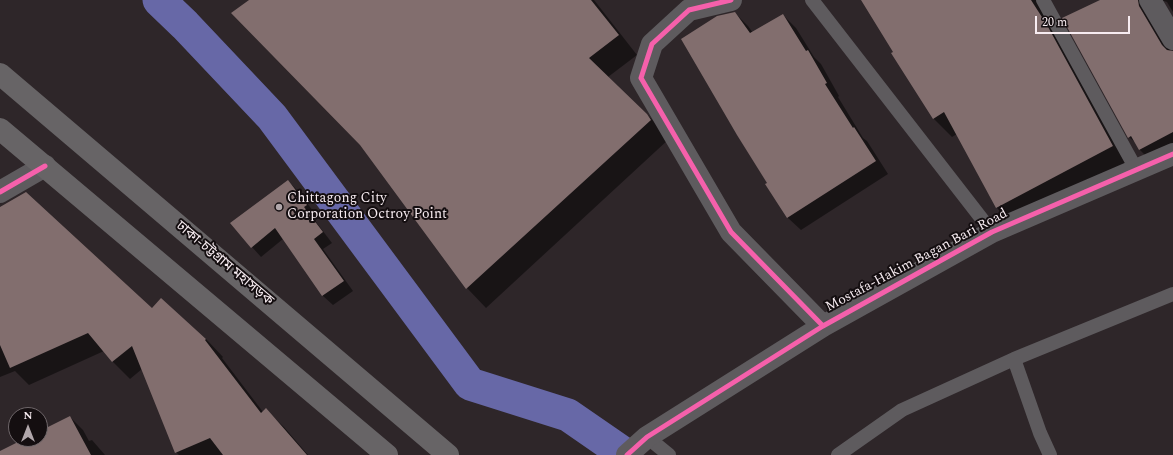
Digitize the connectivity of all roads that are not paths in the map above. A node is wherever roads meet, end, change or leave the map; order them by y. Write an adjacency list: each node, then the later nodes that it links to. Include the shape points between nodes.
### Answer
1 (731, 0): 14 (street, via 689,10 652,44 641,78 731,232)
2 (812, 0): 12 (lane)
3 (1043, 0): 10 (lane)
4 (1150, 0): 5 (street)
5 (1173, 39)
6 (0, 74): 18 (highway, ঢাকা-চট্টগ্রাম মহাসড়ক)
7 (0, 128): 9 (highway)
8 (1173, 154): 10 (street, Mostafa-Hakim Bagan Bari Road)
9 (45, 166): 11 (street); 17 (highway)
10 (1136, 169): 12 (street, Mostafa-Hakim Bagan Bari Road)
11 (0, 192)
12 (992, 232): 14 (street, Mostafa-Hakim Bagan Bari Road)
13 (1173, 294): 15 (lane)
14 (823, 326): 16 (street, Mostafa-Hakim Bagan Bari Road)
15 (1014, 359): 21 (lane, via 902,410); 22 (lane)
16 (645, 438): 19 (street, Mostafa-Hakim Bagan Bari Road); 20 (lane)
17 (387, 455)
18 (448, 455)
19 (627, 455)
20 (669, 455)
21 (838, 455)
22 (1050, 455)

